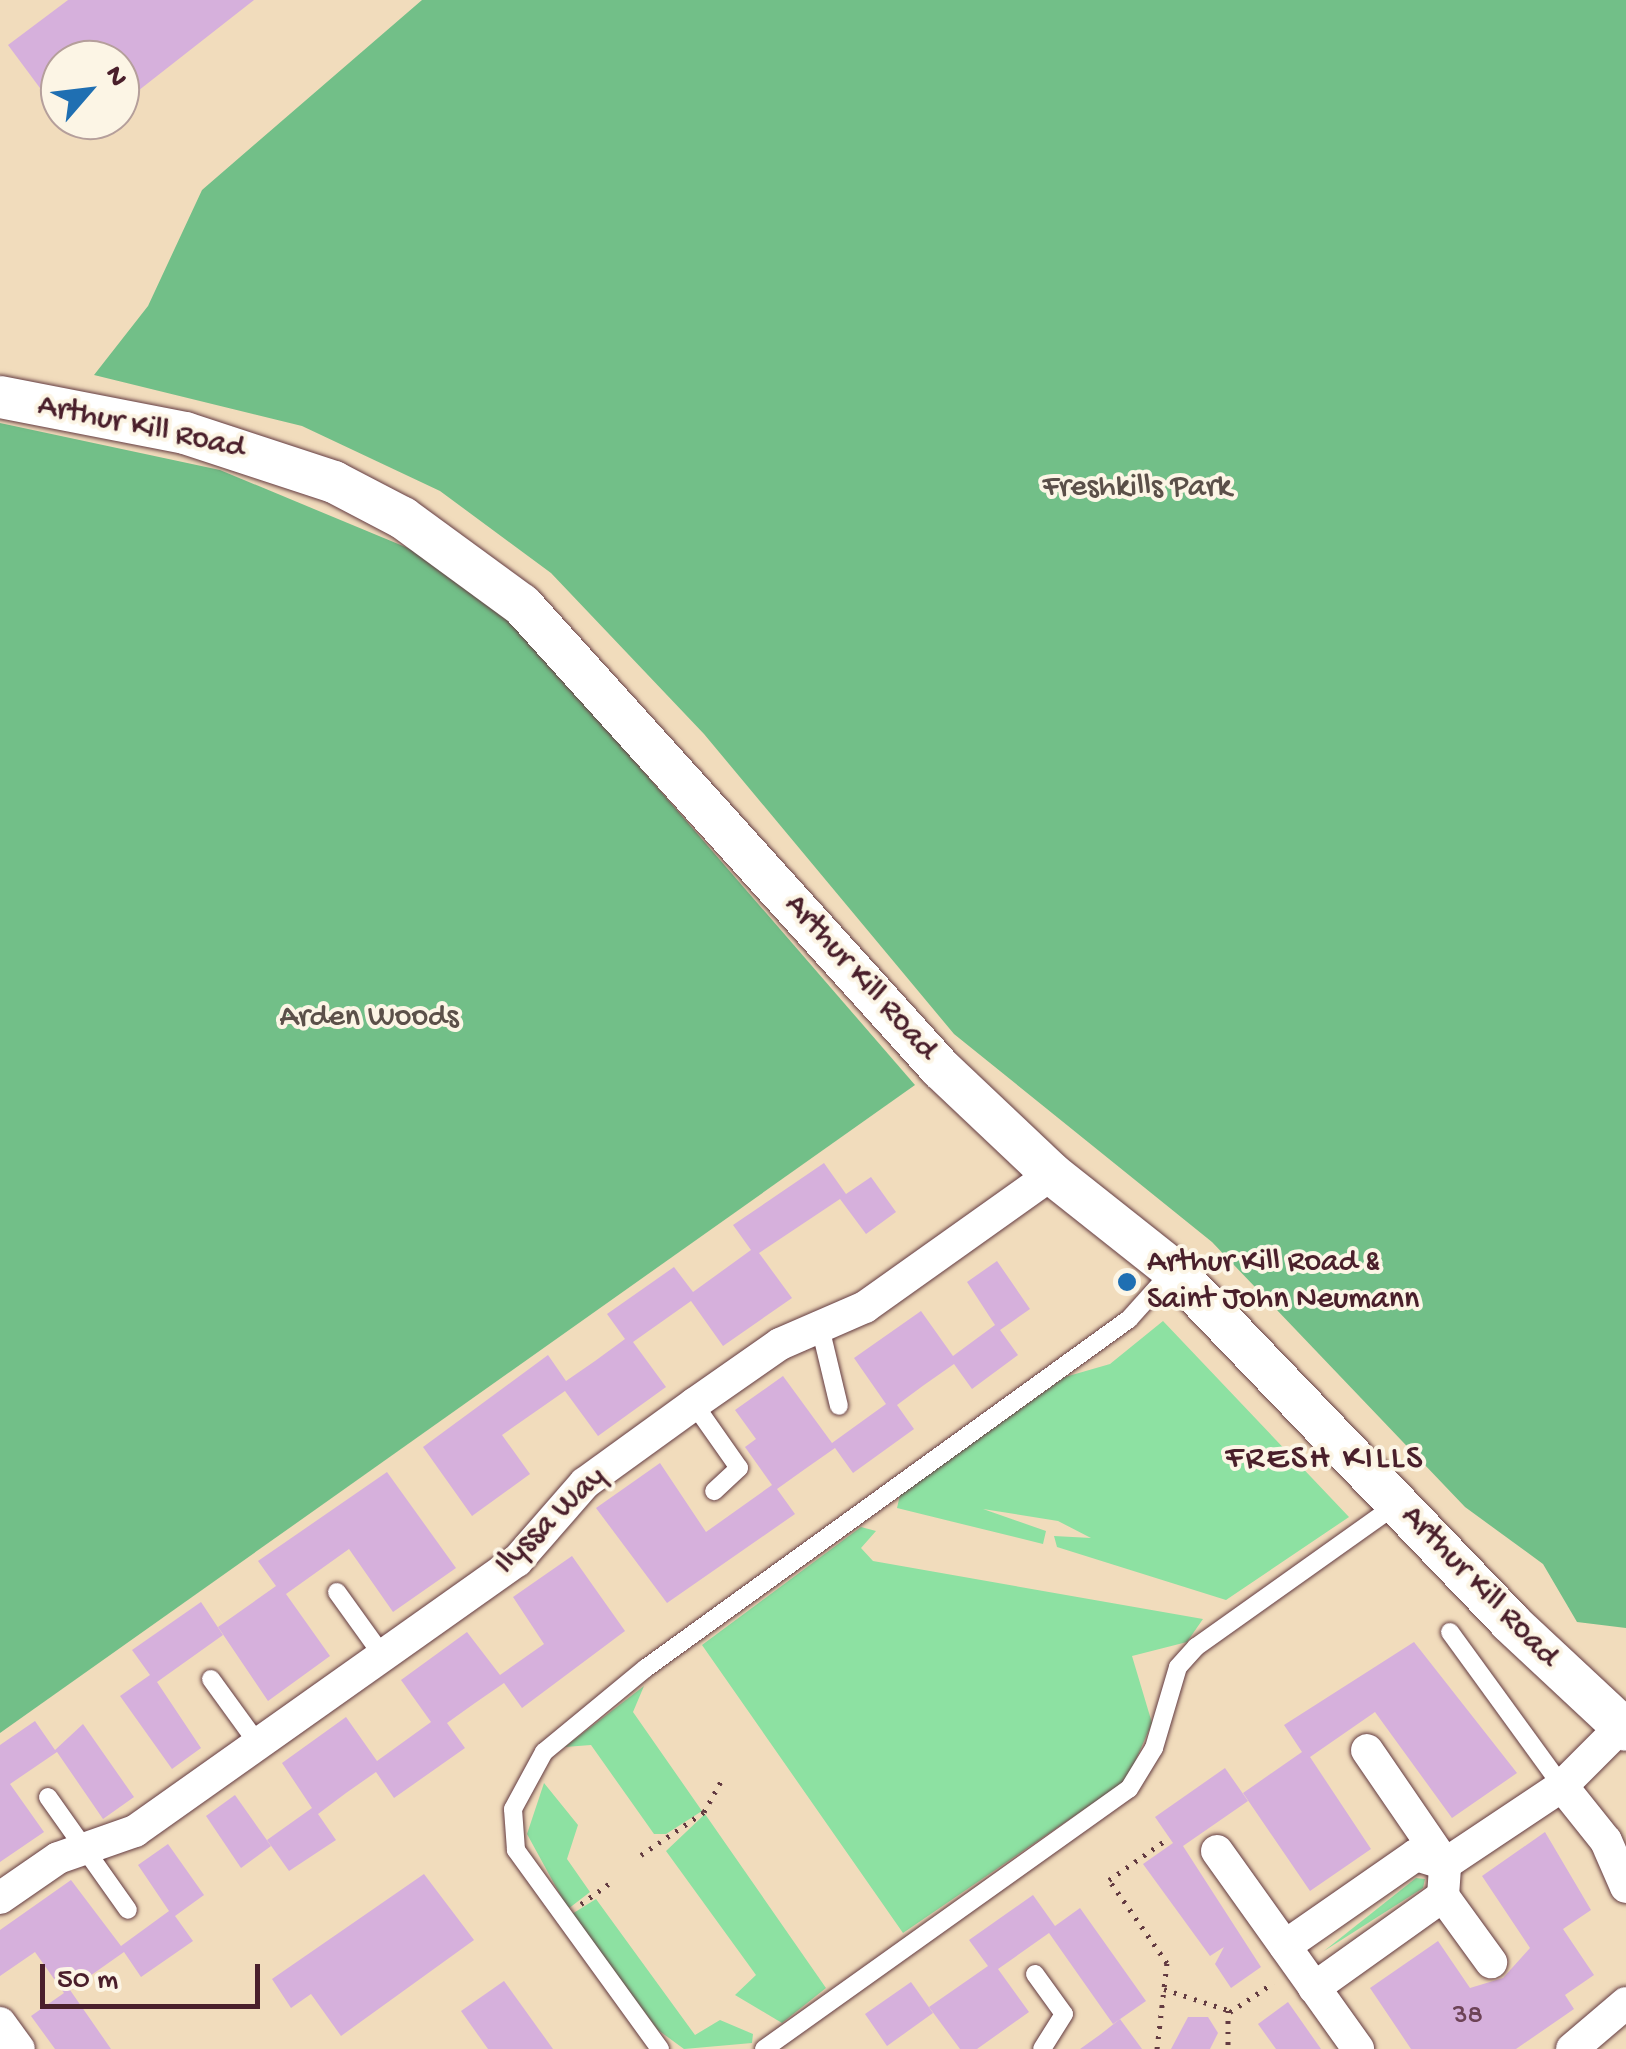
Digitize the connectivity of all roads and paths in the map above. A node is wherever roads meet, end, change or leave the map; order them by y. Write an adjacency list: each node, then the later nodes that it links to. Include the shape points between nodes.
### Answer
1 (0, 397): 2 (street, Arthur Kill Road, via 258,452 334,482 463,558 574,655 941,1069)
2 (1052, 1174): 3 (street, Arthur Kill Road); 4 (street, Ilyssa Way, via 865,1307)
3 (1174, 1270): 8 (street, Arthur Kill Road); 37 (lane, via 1130,1318 646,1668 544,1752 513,1809 516,1850)
4 (820, 1327): 5 (street, Ilyssa Way); 6 (lane)
5 (694, 1404): 7 (lane, via 740,1468); 11 (street, Ilyssa Way, via 585,1483 517,1561)
6 (839, 1406)
7 (714, 1490)
8 (1398, 1504): 13 (street, Arthur Kill Road); 38 (lane, via 1178,1666 1154,1748 1129,1789)
9 (336, 1592): 11 (lane)
10 (1450, 1632): 17 (lane)
11 (383, 1656): 14 (street, Ilyssa Way)
12 (211, 1680): 14 (lane)
13 (1623, 1729): 17 (street)
14 (258, 1744): 20 (street, Ilyssa Way, via 135,1831)
15 (1368, 1750): 23 (street)
16 (722, 1778): 22 (path, via 704,1812)
17 (1562, 1786): 23 (street); 25 (street, via 1606,1840)
18 (48, 1796): 20 (lane)
19 (1163, 1842): 32 (path, via 1108,1880 1167,1964)
20 (85, 1848): 27 (street, Ilyssa Way); 28 (lane)
21 (1217, 1850): 30 (street)
22 (641, 1855)
23 (1444, 1880): 29 (street); 30 (street); 30 (street, via 1416,1856)
24 (612, 1882): 26 (path)
25 (1626, 1887)
26 (591, 1897)
27 (0, 1898)
28 (128, 1910)
29 (1490, 1962)
30 (1295, 1969): 34 (path); 42 (street)
31 (1036, 1974): 39 (lane, via 1064,2014)
32 (1164, 1989): 34 (path); 40 (path)
33 (1626, 2003): 43 (street)
34 (1230, 2012): 41 (path)
35 (0, 2023): 36 (street)
36 (19, 2049)
37 (660, 2049)
38 (764, 2049)
39 (1042, 2049)
40 (1157, 2049)
41 (1228, 2049)
42 (1358, 2049)
43 (1572, 2049)

